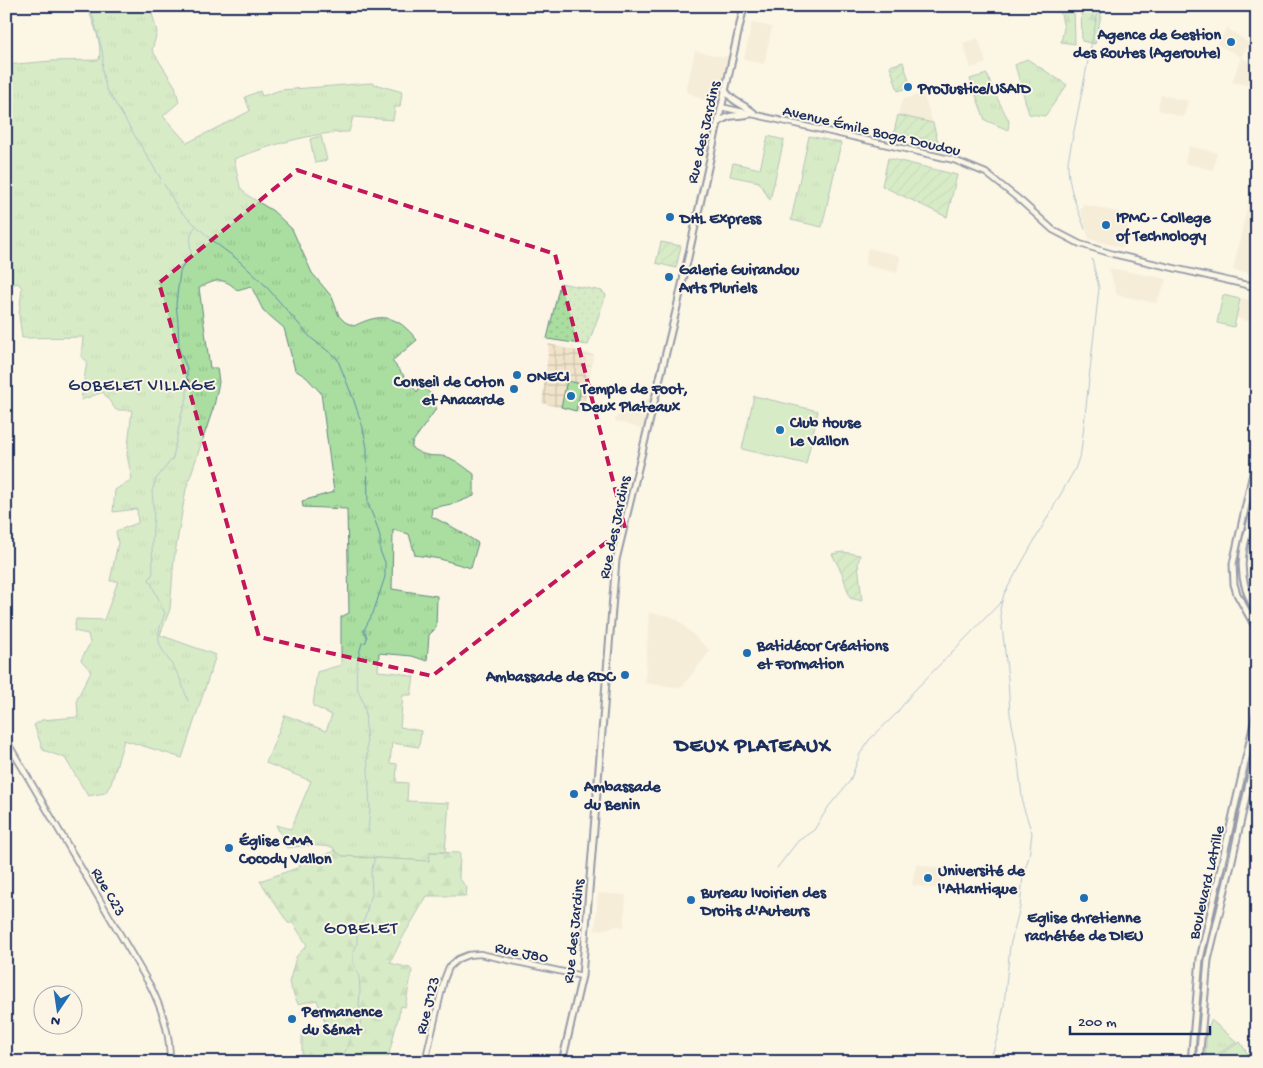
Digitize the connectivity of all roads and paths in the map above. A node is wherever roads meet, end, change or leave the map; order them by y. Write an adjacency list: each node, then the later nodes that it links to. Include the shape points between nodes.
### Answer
1 (744, 6): 2 (main road, Rue des Jardins)
2 (724, 89): 3 (main road, Rue des Jardins); 4 (main road, via 733,101)
3 (721, 107): 4 (street, Avenue Émile Boga Doudou); 5 (main road, Rue des Jardins)
4 (754, 113): 5 (main road, via 744,117 730,115); 6 (street, Avenue Émile Boga Doudou, via 954,160 986,173 1053,230 1080,244)
5 (718, 123): 18 (main road, Rue des Jardins, via 616,560)
6 (1247, 285): 7 (main road)
7 (1257, 286)
8 (1257, 455): 11 (main road, via 1233,564 1237,594)
9 (1257, 497): 10 (main road, via 1244,549 1242,572 1245,591)
10 (1257, 613)
11 (1257, 630)
12 (1257, 710): 15 (main road, Boulevard Latrille)
13 (6, 740): 19 (street, Rue C23, via 151,987 164,1015)
14 (1257, 748): 16 (main road, Boulevard Latrille)
15 (1245, 761): 16 (street); 22 (main road, Boulevard Latrille, via 1200,959)
16 (1255, 762): 23 (main road, Boulevard Latrille, via 1208,960)
17 (458, 959): 18 (street, Rue J80, via 480,954); 20 (street, Rue J123, via 444,980)
18 (582, 976): 21 (main road, Rue des Jardins)
19 (170, 1062)
20 (425, 1062)
21 (562, 1062)
22 (1190, 1062)
23 (1199, 1062)

